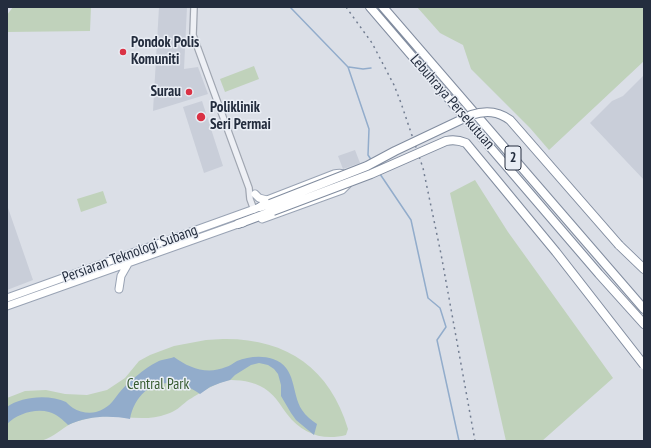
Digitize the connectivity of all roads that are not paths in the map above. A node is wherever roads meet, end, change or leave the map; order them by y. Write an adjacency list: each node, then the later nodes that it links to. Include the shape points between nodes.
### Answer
1 (194, 7): 4 (street, via 194,35)
2 (370, 7): 16 (highway, Lebuhraya Persekutuan / 2)
3 (383, 7): 15 (highway, Lebuhraya Persekutuan / 2)
4 (249, 188): 5 (street); 7 (street, via 250,199)
5 (255, 194): 6 (main road); 7 (street)
6 (270, 205): 7 (highway); 8 (highway); 8 (main road, Persiaran Teknologi Subang, via 334,174 345,174 349,181 342,190 256,222); 11 (highway, bridge, via 367,166 395,150 471,115 479,112 496,112 510,120 619,245); 17 (highway, bridge, via 371,174 452,139 466,143 556,252)
7 (257, 209): 9 (main road, Persiaran Teknologi Subang)
8 (238, 224): 9 (main road, Persiaran Teknologi Subang)
9 (201, 232): 10 (main road, Persiaran Teknologi Subang); 13 (main road, Persiaran Teknologi Subang)
10 (129, 262): 12 (main road, via 121,276); 14 (main road, Persiaran Teknologi Subang)
11 (644, 269)
12 (119, 289)
13 (7, 298)
14 (7, 306)
15 (644, 309)
16 (644, 324)
17 (644, 365)

